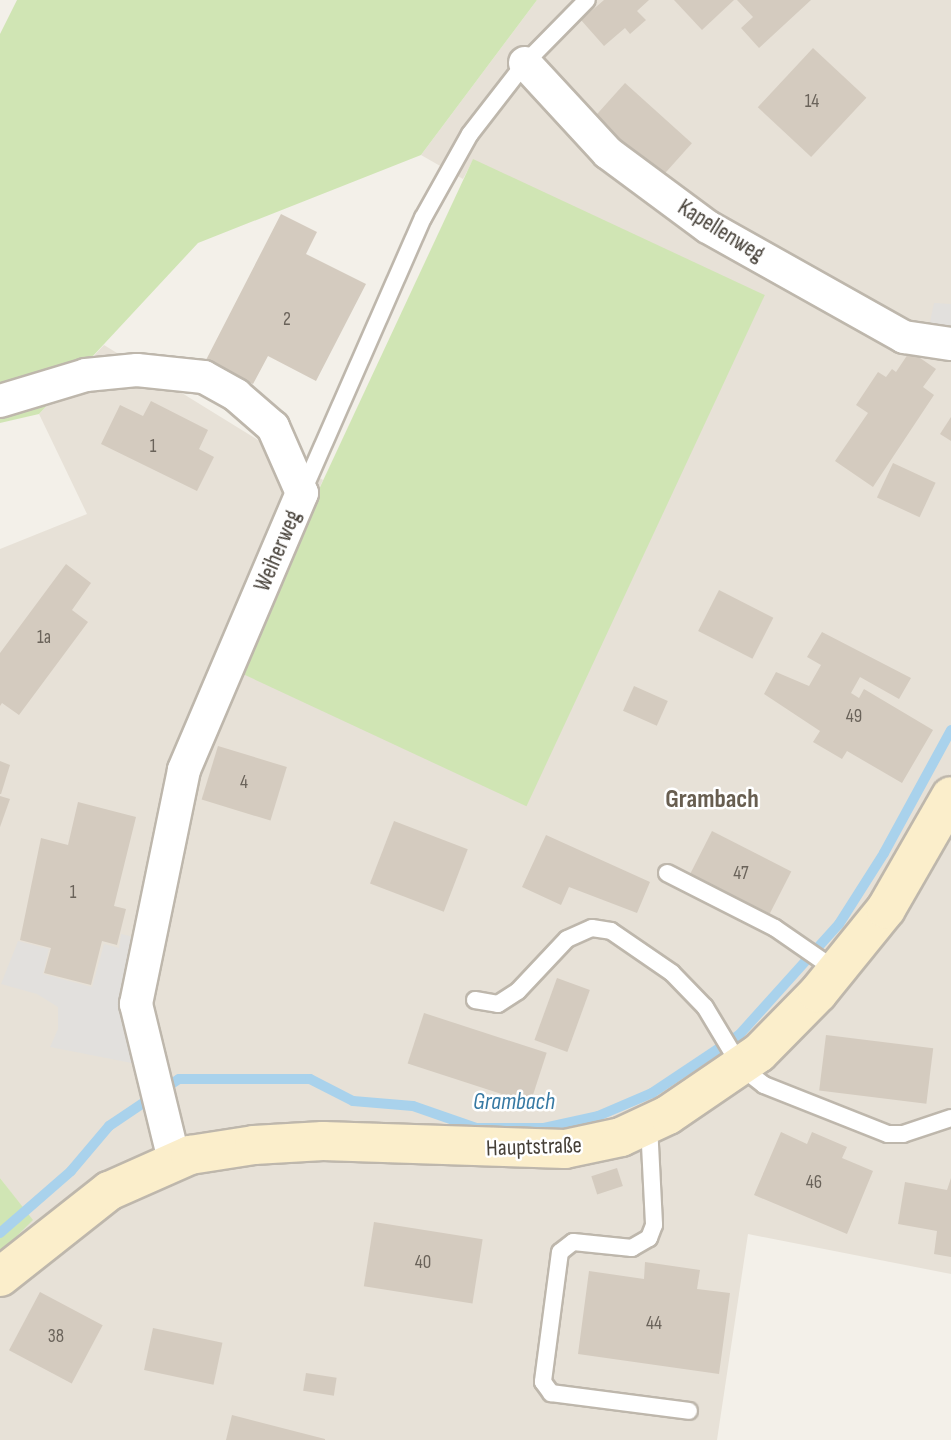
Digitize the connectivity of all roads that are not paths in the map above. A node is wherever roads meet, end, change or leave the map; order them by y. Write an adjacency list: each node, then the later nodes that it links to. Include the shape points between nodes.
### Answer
1 (587, 0): 2 (lane, Weiherweg)
2 (525, 63): 3 (street, Kapellenweg, via 608,153 708,227 904,337); 5 (lane, Weiherweg, via 470,134 423,218)
3 (951, 344)
4 (0, 401): 5 (street, via 86,375 137,370 204,377 236,395 273,427)
5 (302, 493): 13 (street, Weiherweg, via 184,771 136,1004)
6 (951, 796): 8 (main road, Hauptstraße, via 886,909)
7 (667, 873): 8 (lane, via 806,947)
8 (830, 966): 10 (main road, Hauptstraße, via 787,1027)
9 (475, 1000): 10 (lane, via 498,1004 518,991 567,939 592,928 611,931 673,973 718,1027)
10 (736, 1059): 11 (lane, via 764,1085 888,1134 903,1135); 12 (main road, Hauptstraße)
11 (951, 1118)
12 (649, 1124): 13 (main road, Hauptstraße, via 603,1142 565,1149 323,1141 254,1144); 15 (lane, via 654,1225 649,1238 632,1248 564,1245 543,1382 551,1393)
13 (174, 1160): 14 (main road, Hauptstraße, via 141,1173 80,1210)
14 (0, 1277)
15 (689, 1411)

